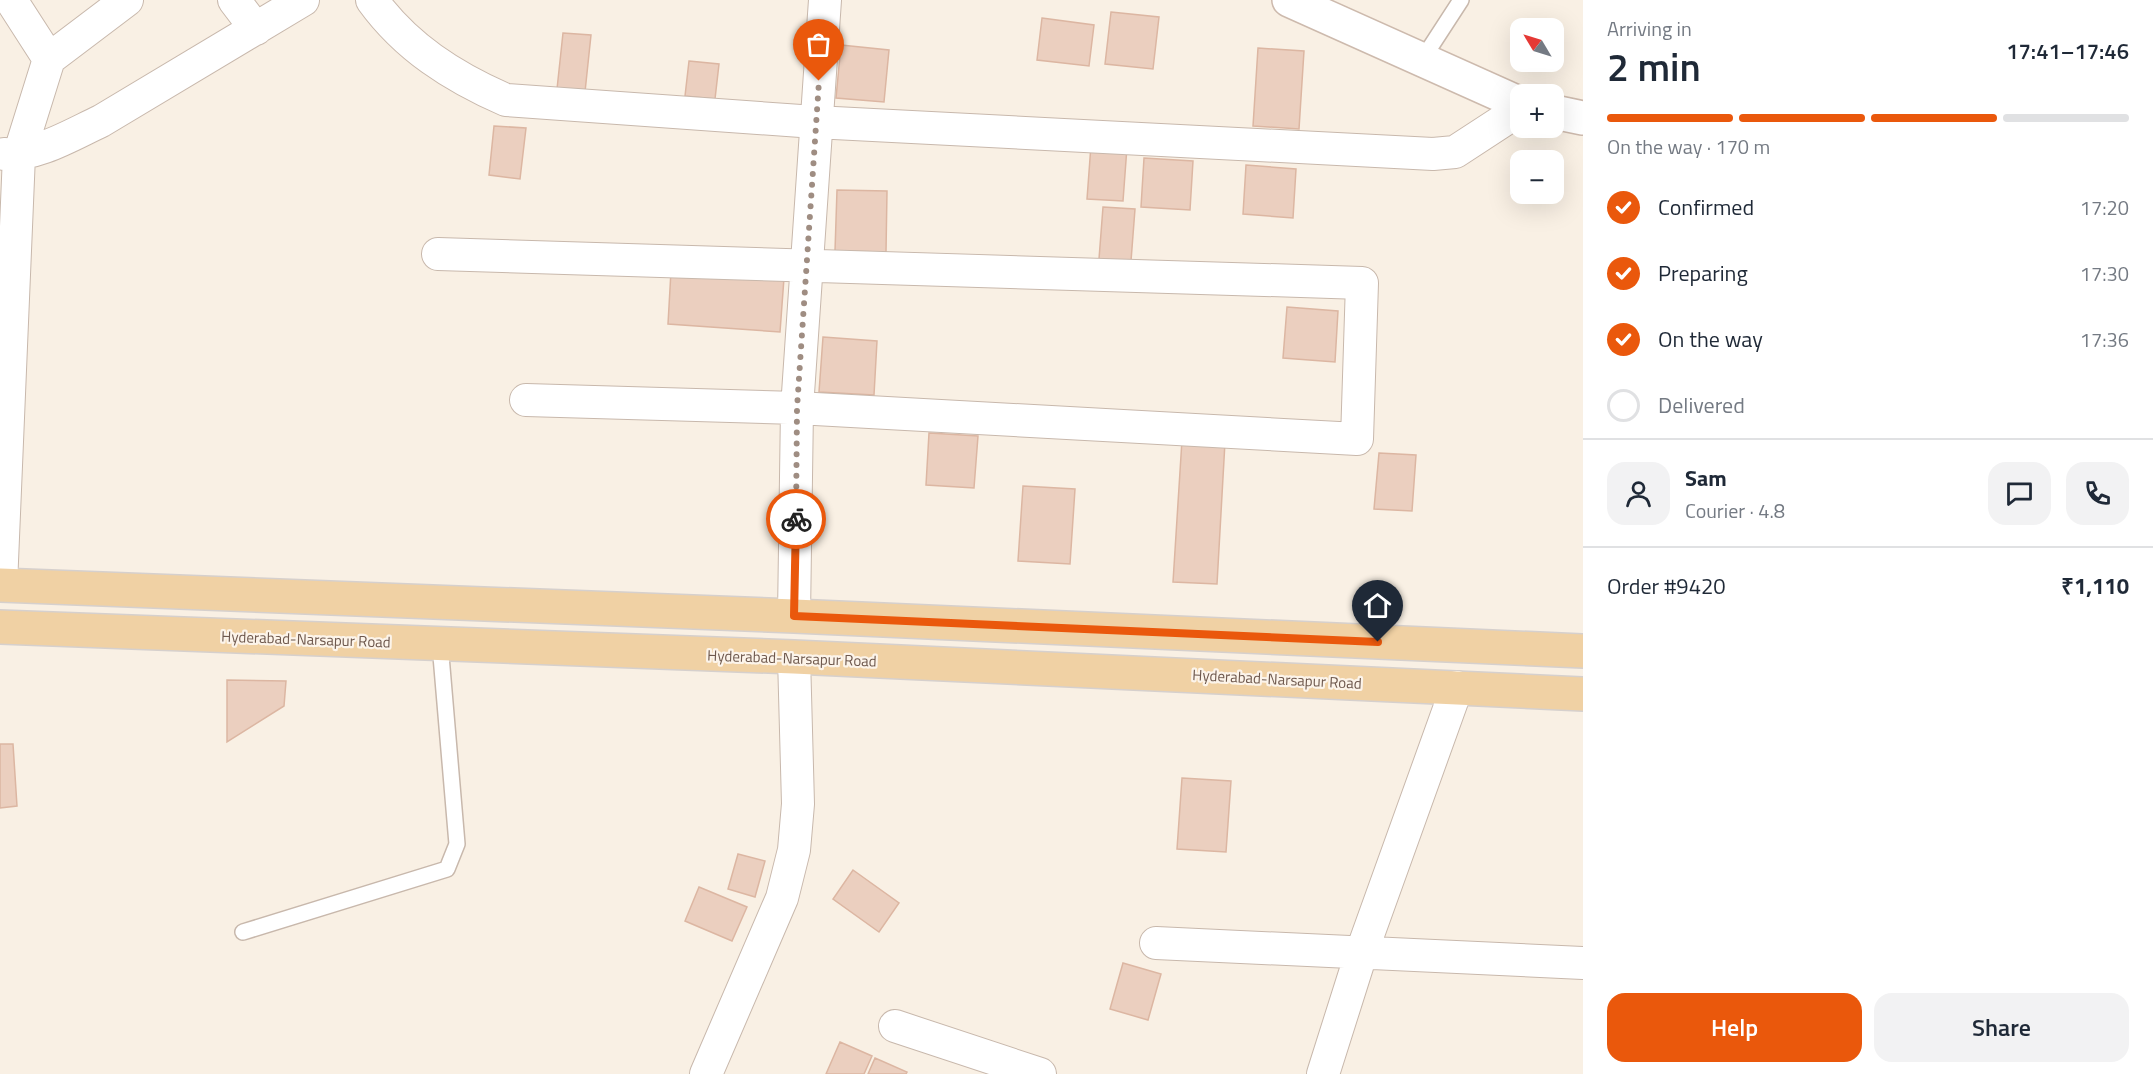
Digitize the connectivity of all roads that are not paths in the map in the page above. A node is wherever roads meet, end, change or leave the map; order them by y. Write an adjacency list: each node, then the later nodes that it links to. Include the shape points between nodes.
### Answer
1 (11, 0): 10 (street)
2 (127, 0): 10 (street)
3 (234, 0): 9 (street)
4 (303, 0): 9 (street)
5 (372, 0): 16 (street, via 390,25 426,56 468,84 506,100)
6 (825, 0): 16 (street)
7 (1289, 0): 11 (street)
8 (1461, 0): 11 (lane)
9 (256, 29): 17 (street, via 67,138)
10 (49, 59): 17 (street)
11 (1422, 60): 12 (street)
12 (1510, 99)
13 (1564, 114): 15 (street)
14 (1510, 116): 16 (street, via 1455,152 1433,154)
15 (1583, 118)
16 (815, 122): 19 (street)
17 (9, 155): 22 (street)
18 (438, 254): 19 (street)
19 (806, 266): 21 (street); 21 (street, via 1362,283 1357,439)
20 (526, 400): 21 (street)
21 (797, 408): 23 (street)
22 (0, 585): 23 (main road)
23 (794, 616): 26 (main road)
24 (0, 627): 25 (main road, Hyderabad-Narsapur Road)
25 (440, 644): 27 (main road, Hyderabad-Narsapur Road); 30 (lane, via 457,844 447,869)
26 (1583, 651)
27 (795, 657): 28 (main road, Hyderabad-Narsapur Road); 35 (street, via 798,804 794,850 782,898)
28 (1457, 687): 29 (main road, Hyderabad-Narsapur Road); 32 (street)
29 (1583, 694)
30 (243, 932)
31 (1156, 943): 32 (street)
32 (1361, 954): 33 (street); 37 (street)
33 (1583, 963)
34 (895, 1026): 36 (street)
35 (706, 1074)
36 (1040, 1074)
37 (1323, 1074)

